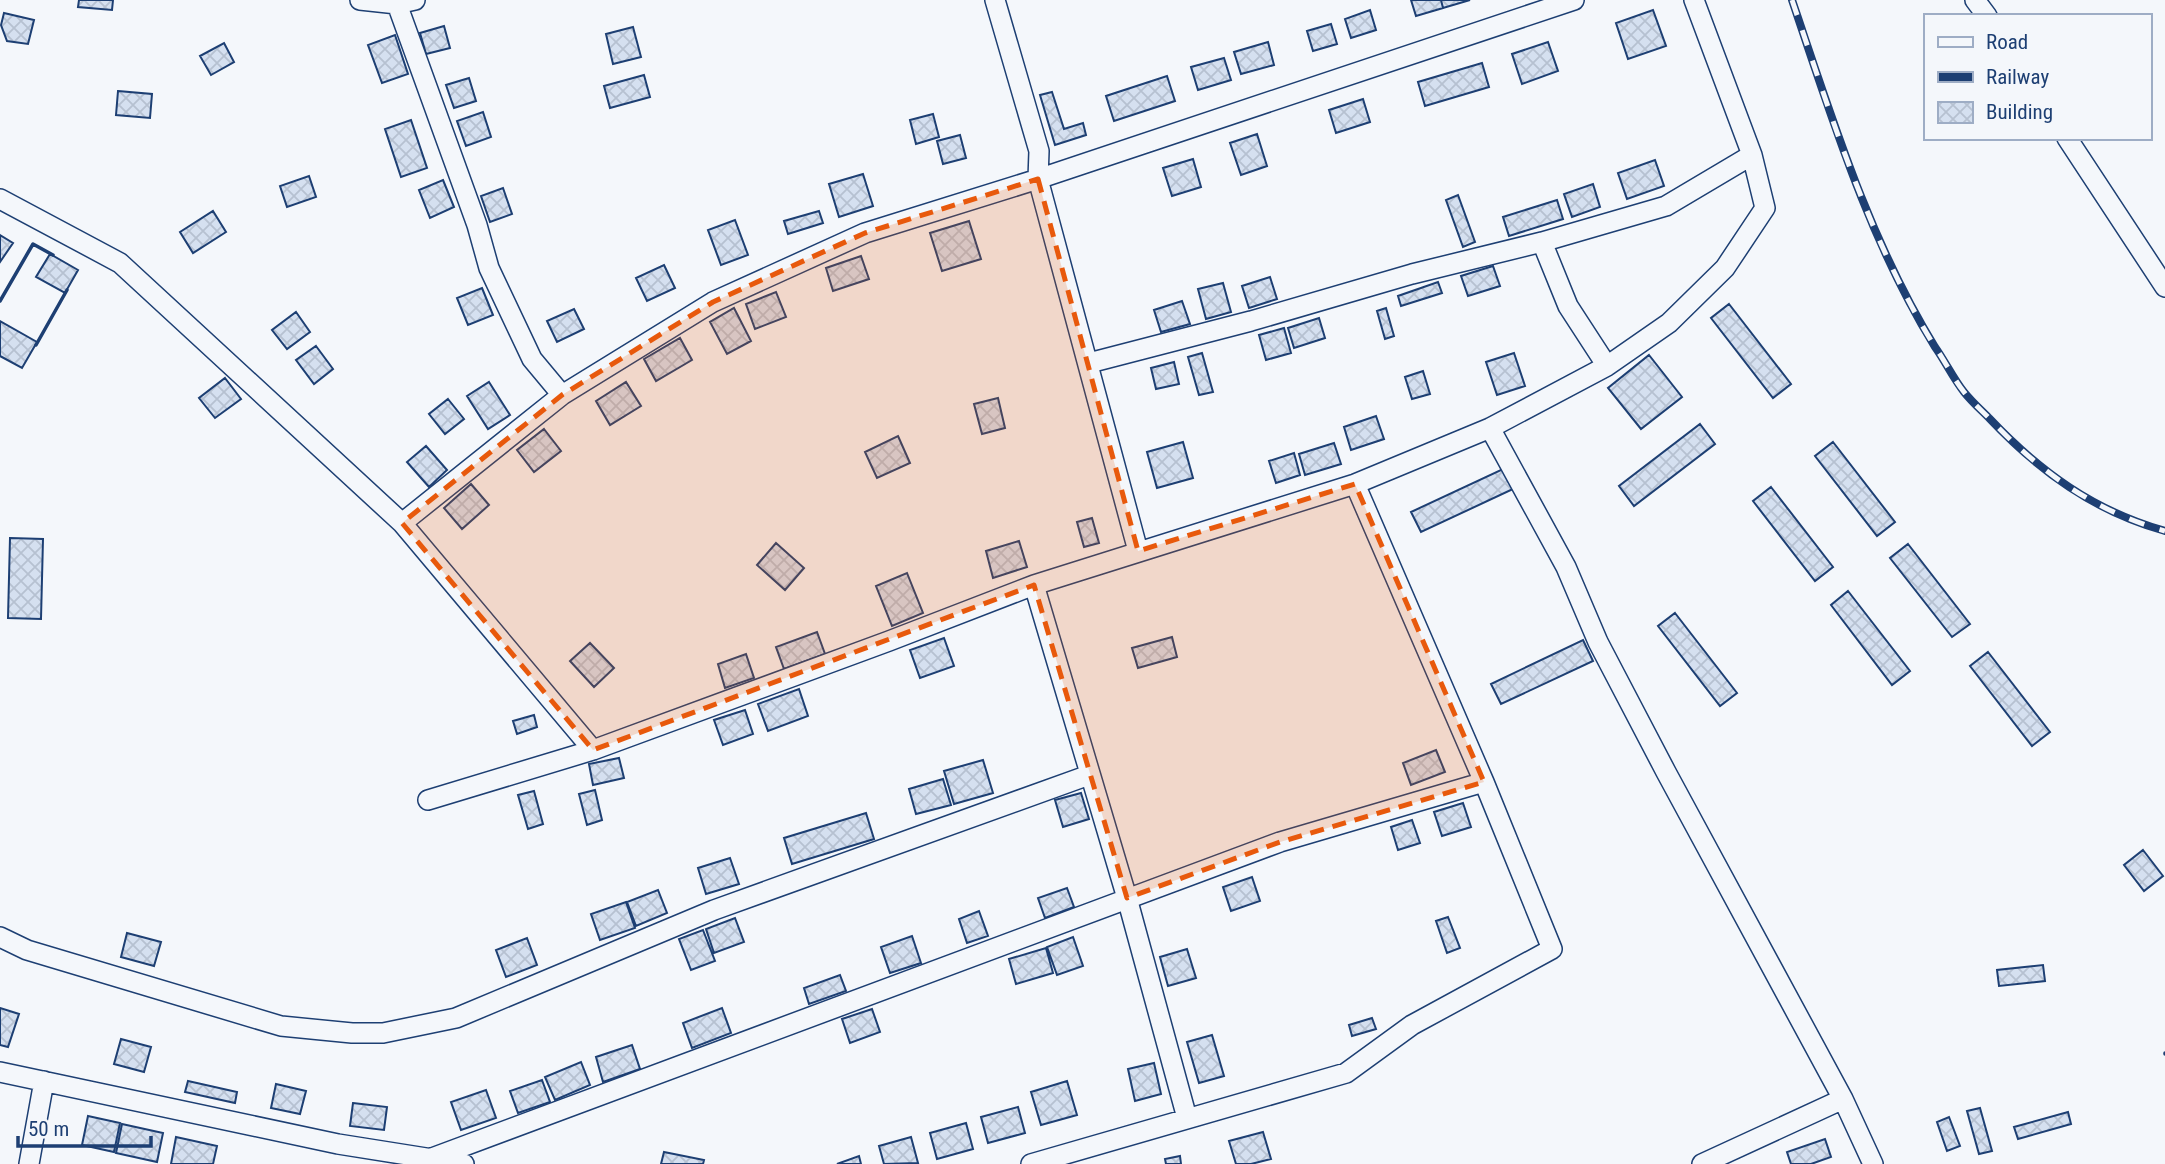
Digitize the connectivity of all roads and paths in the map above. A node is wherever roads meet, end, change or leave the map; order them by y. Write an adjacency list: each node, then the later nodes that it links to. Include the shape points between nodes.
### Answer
1 (360, 0): 5 (street)
2 (995, 0): 8 (street, via 1039,151)
3 (1574, 0): 8 (street)
4 (1694, 0): 7 (street)
5 (406, 2): 14 (street, via 489,268 532,359)
6 (2068, 140): 11 (street)
7 (1752, 155): 10 (street, via 1666,206); 13 (street, via 1765,208 1724,268 1669,323)
8 (1038, 179): 12 (street); 14 (street, via 865,233 725,296)
9 (0, 199): 17 (street, via 120,262)
10 (1542, 242): 12 (street); 13 (street, via 1568,306)
11 (2165, 287)
12 (1089, 363): 18 (street)
13 (1607, 366): 15 (street)
14 (562, 395): 17 (street)
15 (1490, 428): 16 (street); 28 (street, via 1566,566 1598,642 1666,772)
16 (1355, 484): 18 (street); 22 (street)
17 (402, 523): 20 (street)
18 (1138, 551): 19 (street)
19 (1034, 585): 20 (street); 21 (street)
20 (593, 750): 23 (street)
21 (1089, 775): 24 (street); 25 (street, via 714,909 456,1018 383,1033 281,1026 27,950)
22 (1484, 782): 24 (street, via 1280,842); 29 (street, via 1552,949 1412,1025 1346,1073)
23 (428, 800)
24 (1128, 898): 29 (street); 30 (street)
25 (0, 937)
26 (0, 1072): 27 (street)
27 (44, 1081): 30 (street, via 338,1144); 31 (street)
28 (1843, 1098): 34 (street); 35 (street)
29 (1187, 1118): 33 (street)
30 (432, 1158): 32 (street)
31 (29, 1164)
32 (464, 1164)
33 (1031, 1164)
34 (1702, 1164)
35 (1873, 1164)

